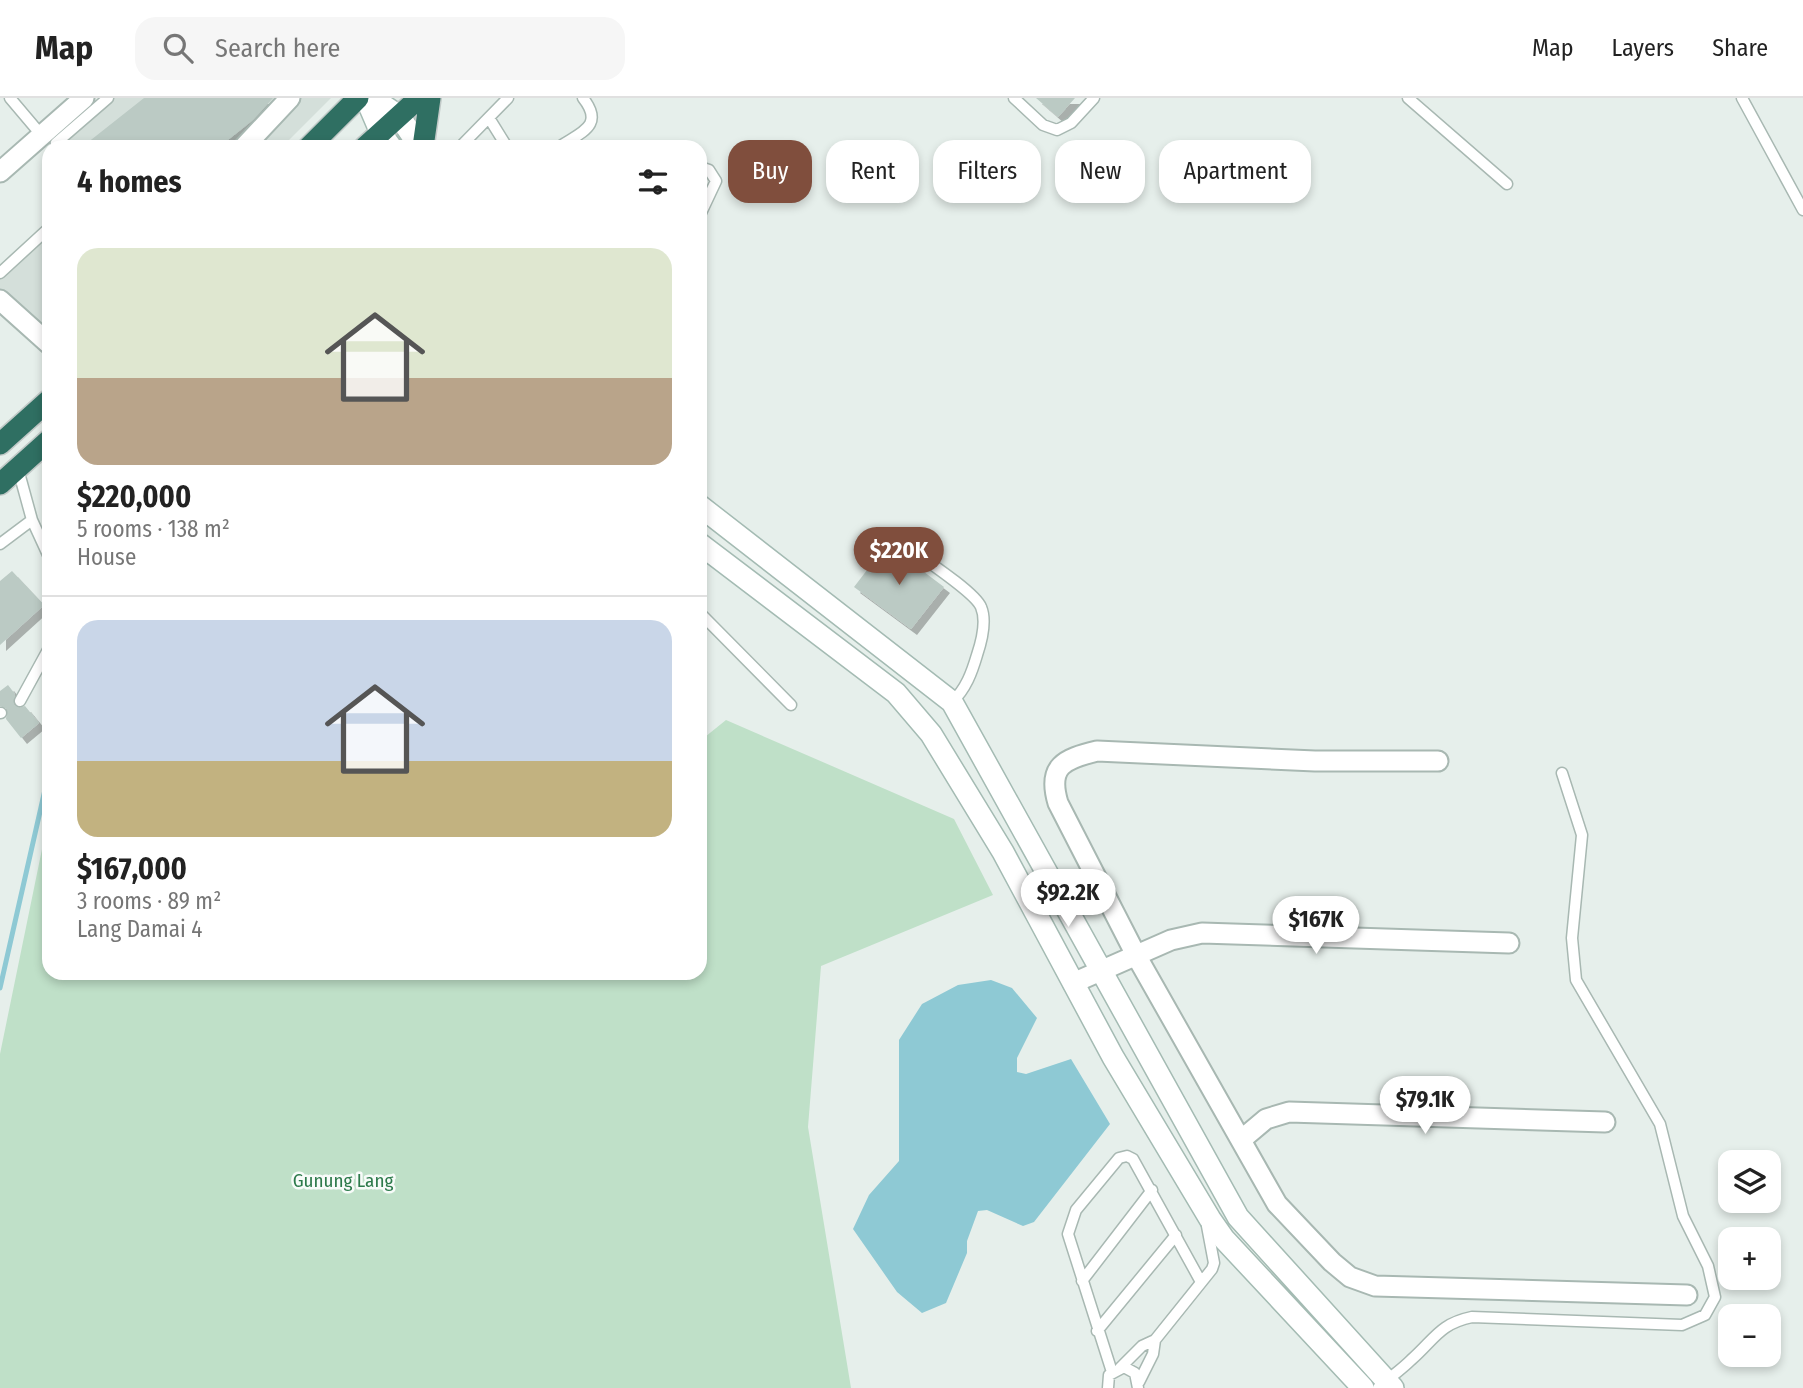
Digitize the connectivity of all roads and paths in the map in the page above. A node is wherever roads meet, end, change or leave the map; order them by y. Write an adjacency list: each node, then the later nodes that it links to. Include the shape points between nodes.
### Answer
1 (10, 98): 18 (lane)
2 (85, 98): 19 (street)
3 (108, 98): 20 (lane)
4 (290, 98): 21 (street)
5 (358, 98): 22 (highway)
6 (366, 98): 23 (street)
7 (372, 98): 16 (street)
8 (418, 98): 16 (highway)
9 (430, 98): 26 (highway)
10 (508, 98): 17 (lane)
11 (583, 98): 29 (lane, via 593,118)
12 (1014, 98): 13 (lane, via 1043,125 1057,130 1066,128)
13 (1094, 98)
14 (1408, 98): 33 (lane)
15 (1742, 98): 35 (lane)
16 (399, 116): 24 (highway); 25 (street)
17 (489, 118): 27 (lane); 28 (lane)
18 (50, 140)
19 (54, 140)
20 (55, 140)
21 (251, 140)
22 (316, 140)
23 (378, 140)
24 (381, 140)
25 (416, 140)
26 (422, 140)
27 (467, 140)
28 (503, 140)
29 (569, 140)
30 (42, 148): 32 (street)
31 (707, 169): 34 (lane, via 716,181)
32 (0, 172)
33 (1507, 184)
34 (707, 200)
35 (1803, 210)
36 (42, 234): 37 (lane)
37 (0, 273)
38 (0, 300): 39 (street)
39 (42, 337)
40 (42, 406): 41 (highway)
41 (0, 444)
42 (42, 447): 43 (highway)
43 (18, 469): 44 (highway); 46 (lane)
44 (0, 484)
45 (707, 511): 54 (street)
46 (32, 520): 48 (lane); 49 (lane)
47 (896, 539): 54 (lane, via 970,593 982,608 979,651 966,685)
48 (42, 542)
49 (0, 544)
50 (707, 549): 61 (street, via 896,694 931,734 1003,852)
51 (707, 620): 55 (lane)
52 (42, 661): 53 (lane)
53 (20, 701)
54 (952, 702): 60 (street)
55 (791, 705)
56 (1438, 761): 59 (street, via 1315,761 1097,751 1071,757 1056,771 1053,787 1058,803)
57 (1562, 773): 74 (lane, via 1582,835 1572,938 1576,980 1660,1124 1683,1216 1707,1266 1715,1297 1705,1315 1682,1325 1461,1319 1441,1328)
58 (1509, 943): 59 (street, via 1202,933 1171,940)
59 (1137, 957): 60 (street); 63 (street)
60 (1101, 970): 61 (street); 74 (street, via 1238,1217)
61 (1073, 983): 65 (street)
62 (1605, 1122): 63 (street, via 1289,1112 1266,1119)
63 (1241, 1140): 69 (street, via 1287,1218 1350,1277 1375,1286)
64 (1152, 1190): 66 (lane); 67 (lane); 67 (lane, via 1132,1157 1121,1157 1076,1210 1068,1234)
65 (1210, 1219): 68 (lane, via 1207,1226 1214,1263); 76 (street)
66 (1175, 1235): 68 (lane); 70 (lane)
67 (1082, 1281): 70 (lane)
68 (1201, 1282): 71 (lane)
69 (1687, 1295)
70 (1097, 1331): 72 (lane)
71 (1155, 1340): 72 (lane); 73 (lane)
72 (1116, 1370): 73 (lane, via 1133,1371); 75 (lane)
73 (1138, 1385)
74 (1386, 1385)
75 (1108, 1388)
76 (1363, 1388)

